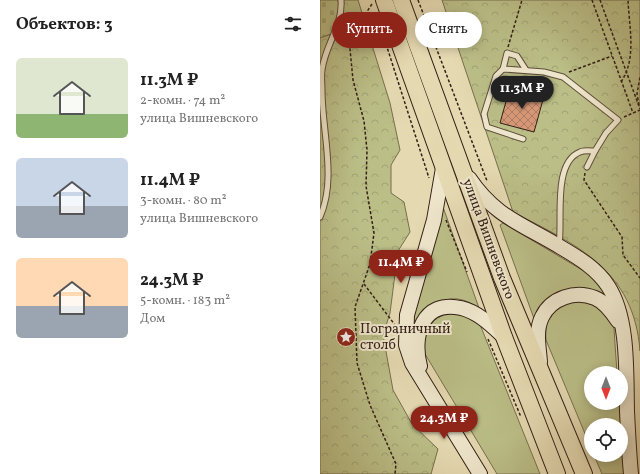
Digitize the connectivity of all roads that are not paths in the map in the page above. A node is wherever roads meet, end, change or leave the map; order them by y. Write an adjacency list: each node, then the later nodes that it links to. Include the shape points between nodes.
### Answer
1 (401, 0): 8 (main road, улица Вишневского)
2 (341, 2): 11 (lane, via 338,25 322,70 327,172 325,206)
3 (377, 5): 10 (main road, улица Вишневского)
4 (503, 69): 5 (lane); 5 (lane, via 507,53 517,56); 6 (lane, via 496,76 484,114 487,127)
5 (526, 70): 7 (lane, via 563,77 618,120)
6 (523, 139)
7 (595, 151): 9 (lane); 12 (lane, via 580,151 569,160 562,176)
8 (460, 164): 12 (street, via 480,194 496,210); 15 (main road, улица Вишневского)
9 (587, 167)
10 (443, 168): 14 (main road, улица Вишневского); 16 (street, via 434,220 413,290 405,330 406,345 412,363)
11 (320, 218)
12 (559, 246): 13 (street, via 593,269 608,286 616,303)
13 (622, 328): 15 (street, via 612,312 595,298 568,295 557,301 542,316 540,324 538,335); 20 (street)
14 (504, 336): 16 (street, via 484,320 461,308 444,308 430,314 423,320 417,336 417,348 420,367); 18 (main road, улица Вишневского)
15 (542, 377): 19 (main road, улица Вишневского)
16 (431, 392): 17 (street)
17 (480, 474)
18 (557, 474)
19 (584, 474)
20 (631, 474)

